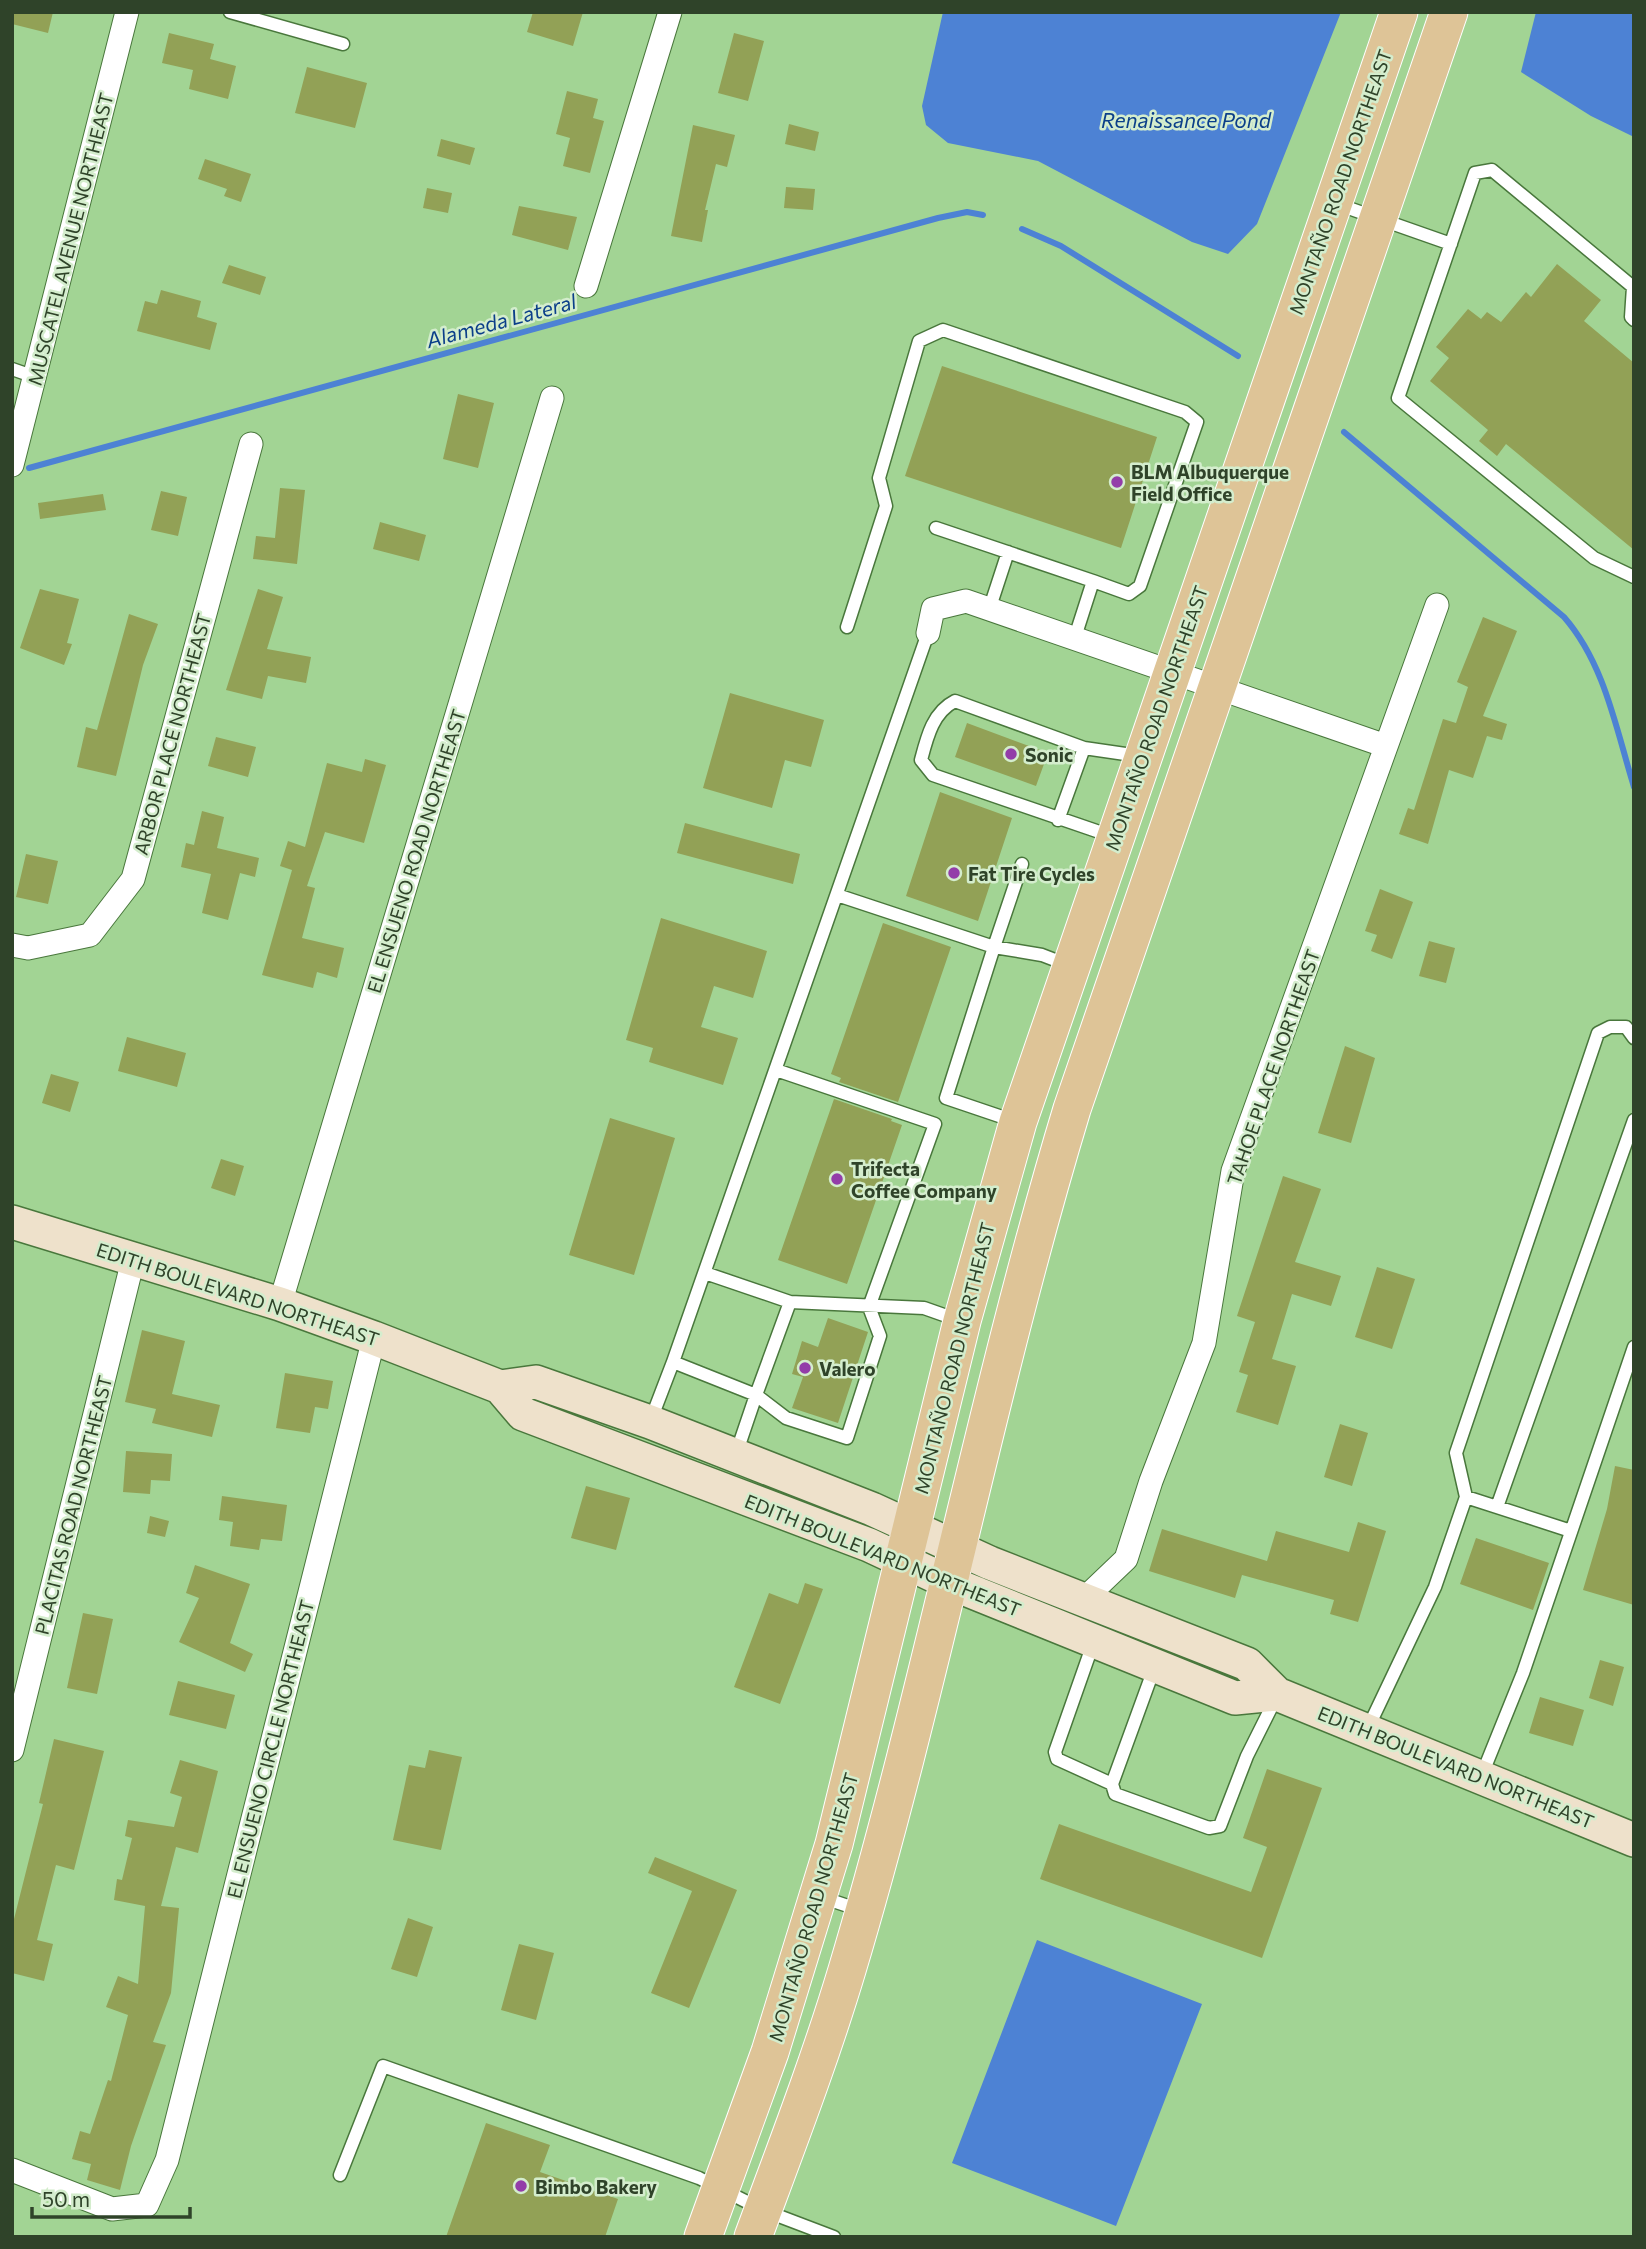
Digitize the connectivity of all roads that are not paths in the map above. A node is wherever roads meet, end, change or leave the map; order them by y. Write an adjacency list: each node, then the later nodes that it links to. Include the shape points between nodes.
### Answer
1 (127, 12): 14 (street, MUSCATEL AVENUE NORTHEAST)
2 (230, 12): 6 (lane)
3 (670, 12): 10 (street)
4 (1399, 12): 7 (main road, MONTAÑO ROAD NORTHEAST)
5 (1449, 12): 8 (main road)
6 (344, 44)
7 (1333, 203): 8 (lane); 27 (main road, MONTAÑO ROAD NORTHEAST)
8 (1378, 219): 9 (lane); 28 (main road)
9 (1451, 244): 11 (lane, via 1475,173 1492,170); 20 (lane, via 1398,398 1594,558)
10 (586, 286)
11 (1633, 286): 12 (lane, via 1630,317)
12 (1634, 320)
13 (12, 369): 14 (lane)
14 (35, 377): 17 (street, MUSCATEL AVENUE NORTHEAST)
15 (552, 398): 47 (street, EL ENSUENO ROAD NORTHEAST)
16 (251, 444): 36 (street, ARBOR PLACE NORTHEAST, via 133,879 90,935 28,948)
17 (12, 466)
18 (936, 528): 19 (lane)
19 (1009, 552): 21 (lane); 23 (lane)
20 (1634, 578)
21 (1093, 581): 24 (lane, via 1129,594 1140,586 1197,422 1185,412 943,330 919,341 879,478 886,506); 26 (lane)
22 (1437, 605): 29 (street, TAHOE PLACE NORTHEAST)
23 (990, 607): 25 (street, via 966,601 933,609); 26 (street)
24 (847, 627)
25 (928, 633): 35 (lane)
26 (1076, 636): 27 (street)
27 (1172, 671): 28 (street); 31 (main road, MONTAÑO ROAD NORTHEAST)
28 (1216, 686): 29 (street); 61 (main road, via 1037,1223)
29 (1386, 746): 62 (street, TAHOE PLACE NORTHEAST, via 1233,1171 1204,1343 1126,1559)
30 (1084, 748): 31 (lane); 32 (lane); 32 (lane, via 956,701 943,708 928,734 921,760 933,775)
31 (1143, 756): 33 (main road, MONTAÑO ROAD NORTHEAST)
32 (1058, 820): 33 (lane)
33 (1115, 837): 38 (main road, MONTAÑO ROAD NORTHEAST)
34 (1022, 864): 37 (lane)
35 (836, 895): 37 (lane); 40 (lane)
36 (12, 945)
37 (994, 947): 38 (lane, via 1042,955); 42 (lane, via 946,1098)
38 (1070, 966): 42 (main road, MONTAÑO ROAD NORTHEAST)
39 (1634, 1038): 57 (lane, via 1626,1027 1598,1033 1456,1453)
40 (776, 1070): 45 (lane); 48 (lane, via 935,1124)
41 (1634, 1120): 58 (lane)
42 (1018, 1122): 49 (main road, MONTAÑO ROAD NORTHEAST)
43 (12, 1222): 44 (street, EDITH BOULEVARD NORTHEAST)
44 (133, 1260): 47 (street, EDITH BOULEVARD NORTHEAST); 67 (street, PLACITAS ROAD NORTHEAST)
45 (705, 1273): 46 (lane); 52 (lane)
46 (790, 1302): 48 (lane); 54 (lane)
47 (281, 1304): 50 (street, EDITH BOULEVARD NORTHEAST)
48 (869, 1307): 49 (lane, via 924,1308); 54 (lane, via 880,1336 847,1438 786,1419)
49 (962, 1321): 60 (main road, MONTAÑO ROAD NORTHEAST)
50 (374, 1338): 53 (street, EDITH BOULEVARD NORTHEAST); 73 (street, EL ENSUENO CIRCLE NORTHEAST, via 167,2160 147,2205 112,2209)
51 (1634, 1347): 59 (lane)
52 (673, 1362): 54 (lane); 55 (lane)
53 (500, 1387): 55 (street, EDITH BOULEVARD NORTHEAST, via 536,1382); 60 (street, EDITH BOULEVARD NORTHEAST, via 523,1414 869,1545)
54 (756, 1395): 56 (lane)
55 (650, 1422): 56 (street, EDITH BOULEVARD NORTHEAST)
56 (736, 1454): 60 (street, EDITH BOULEVARD NORTHEAST, via 872,1509)
57 (1466, 1497): 58 (lane); 66 (lane, via 1435,1587)
58 (1497, 1507): 59 (lane)
59 (1571, 1531): 68 (lane)
60 (908, 1546): 61 (street, EDITH BOULEVARD NORTHEAST); 71 (main road, MONTAÑO ROAD NORTHEAST)
61 (952, 1566): 62 (street, EDITH BOULEVARD NORTHEAST); 63 (street, EDITH BOULEVARD NORTHEAST); 72 (main road)
62 (1083, 1600): 65 (street, EDITH BOULEVARD NORTHEAST, via 1247,1664)
63 (1094, 1639): 64 (street, EDITH BOULEVARD NORTHEAST); 69 (lane, via 1055,1752 1057,1759)
64 (1155, 1665): 65 (street, EDITH BOULEVARD NORTHEAST, via 1235,1698); 69 (lane)
65 (1278, 1694): 66 (street, EDITH BOULEVARD NORTHEAST); 69 (lane, via 1220,1826 1209,1828 1115,1794)
66 (1366, 1730): 68 (street, EDITH BOULEVARD NORTHEAST)
67 (12, 1750)
68 (1481, 1777): 70 (street, EDITH BOULEVARD NORTHEAST)
69 (1112, 1784)
70 (1634, 1840)
71 (819, 1896): 72 (lane); 75 (main road, MONTAÑO ROAD NORTHEAST)
72 (864, 1911): 76 (main road, via 819,2059)
73 (12, 2170)
74 (340, 2175): 75 (lane, via 383,2066)
75 (722, 2188): 76 (lane); 77 (main road, MONTAÑO ROAD NORTHEAST)
76 (758, 2224): 78 (lane)
77 (703, 2237)
78 (834, 2237)

